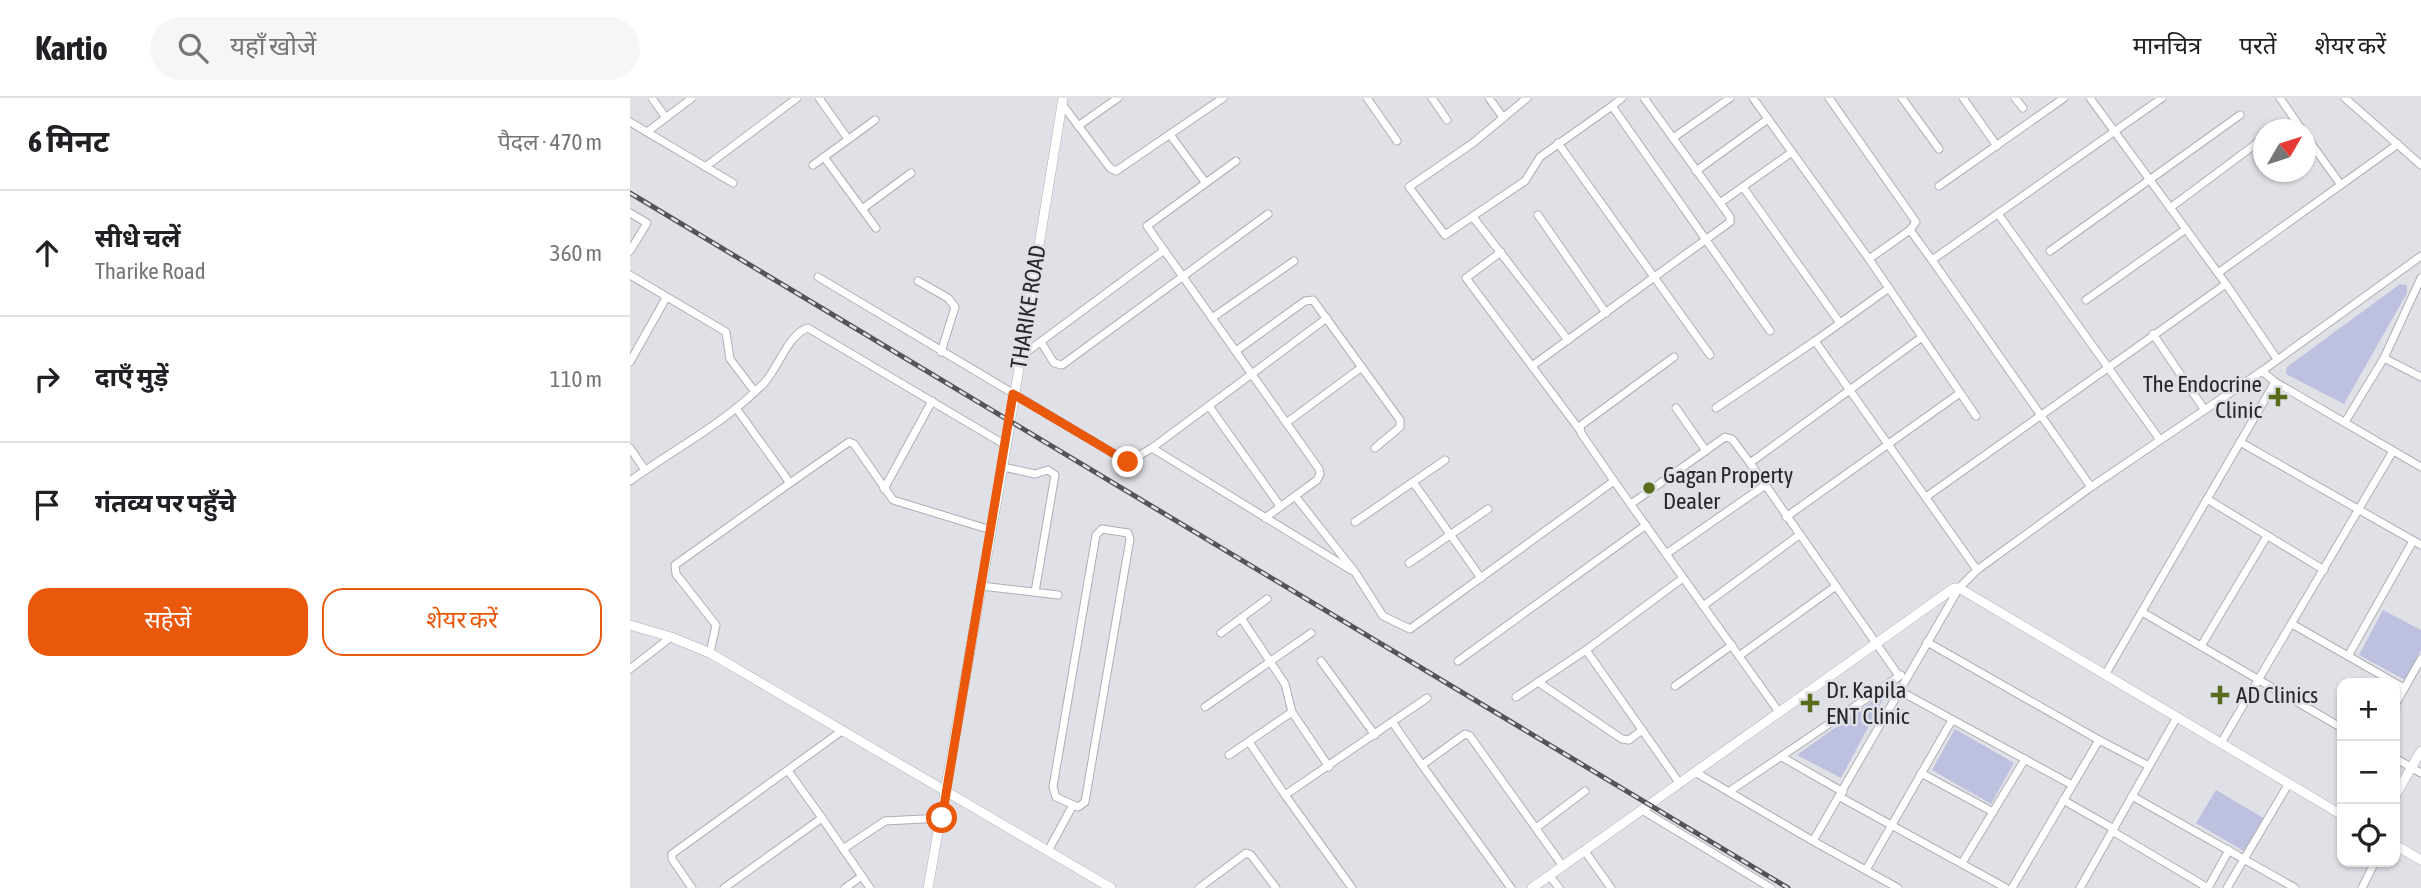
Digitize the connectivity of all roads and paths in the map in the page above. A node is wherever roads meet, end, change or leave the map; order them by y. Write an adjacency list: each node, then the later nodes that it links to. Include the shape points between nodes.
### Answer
1 (652, 98): 29 (street)
2 (692, 98): 29 (street)
3 (797, 98): 53 (street)
4 (819, 98): 40 (street)
5 (1118, 98): 35 (street)
6 (1223, 98): 38 (street)
7 (1367, 98): 41 (street)
8 (1432, 98): 33 (street)
9 (1489, 98): 28 (street)
10 (1527, 98): 28 (street)
11 (1622, 98): 25 (street)
12 (1644, 98): 39 (street)
13 (1730, 98): 39 (street)
14 (1753, 98): 30 (street)
15 (1829, 98): 72 (street, via 1915,220)
16 (1902, 98): 46 (street)
17 (1963, 98): 44 (street)
18 (2015, 98): 26 (street)
19 (2064, 98): 44 (street)
20 (2090, 98): 37 (street)
21 (2162, 98): 37 (street)
22 (2280, 98): 31 (street)
23 (2345, 98): 43 (street)
24 (1063, 101): 35 (street); 106 (street, THARIKE ROAD)
25 (1612, 106): 42 (street); 73 (street)
26 (2023, 108)
27 (2240, 115): 56 (street)
28 (1502, 116): 69 (street, via 1473,143 1409,187 1445,235)
29 (666, 118): 36 (street)
30 (1768, 118): 48 (street); 54 (street)
31 (2294, 119)
32 (875, 120): 40 (street)
33 (1447, 120)
34 (630, 122): 36 (street)
35 (1079, 126): 38 (street, via 1116,171)
36 (647, 132): 53 (street)
37 (2115, 132): 56 (street); 68 (street)
38 (1171, 136): 57 (street)
39 (1673, 138): 54 (street)
40 (848, 139): 49 (street)
41 (1397, 141)
42 (1558, 143): 69 (street, via 1538,159 1527,179); 85 (street)
43 (2398, 144): 52 (street); 59 (street)
44 (1997, 146): 60 (street)
45 (2253, 146): 63 (street)
46 (1939, 149)
47 (2316, 150): 59 (street)
48 (1792, 152): 61 (street); 79 (street)
49 (824, 157): 51 (street); 64 (street)
50 (1236, 162): 57 (street)
51 (813, 165)
52 (2421, 165)
53 (705, 167): 58 (street)
54 (1696, 171): 62 (street)
55 (911, 173): 64 (street)
56 (2151, 181): 63 (street); 76 (street)
57 (1205, 182): 75 (street, via 1149,223)
58 (733, 183)
59 (2341, 185): 82 (street)
60 (1939, 186)
61 (1743, 187): 62 (street); 96 (street)
62 (1720, 203): 73 (street, via 1730,222)
63 (2170, 208): 71 (street)
64 (862, 209): 70 (street)
65 (630, 213): 74 (street, via 647,223)
66 (1268, 214): 86 (street)
67 (1538, 215): 93 (street)
68 (2000, 215): 80 (street); 113 (street)
69 (1474, 217): 77 (street)
70 (876, 228)
71 (2186, 229): 82 (street); 92 (street)
72 (1910, 230): 79 (street); 80 (street)
73 (1707, 240): 85 (street); 97 (street)
74 (630, 251)
75 (1163, 251): 86 (street); 102 (street)
76 (2050, 251)
77 (1501, 252): 100 (street); 111 (street, via 1466,278)
78 (2421, 256): 109 (street)
79 (1869, 259): 90 (street)
80 (1932, 260): 128 (street)
81 (1294, 261): 94 (street)
82 (2218, 273): 89 (street)
83 (630, 275): 91 (street)
84 (818, 277): 104 (street)
85 (1654, 277): 93 (street); 105 (street)
86 (1184, 278): 94 (street); 102 (street, via 1062,365 1054,363)
87 (2421, 278): 108 (street)
88 (918, 281): 104 (street, via 956,307)
89 (2226, 284): 98 (street); 109 (street)
90 (1889, 288): 96 (street); 99 (street)
91 (666, 298): 110 (street); 119 (street, via 726,332 732,363)
92 (2085, 300)
93 (1606, 313): 100 (street)
94 (1212, 318): 103 (street)
95 (1327, 318): 103 (street, via 1308,299); 112 (street); 115 (street)
96 (1840, 323): 101 (street)
97 (1770, 331)
98 (2153, 334): 113 (street); 127 (street)
99 (1922, 337): 118 (street); 120 (street)
100 (1568, 340): 111 (street)
101 (1815, 341): 118 (street); 126 (street)
102 (1041, 342): 106 (street)
103 (1236, 351): 115 (street)
104 (941, 352): 121 (street)
105 (1710, 355)
106 (1020, 357): 121 (street, THARIKE ROAD)
107 (1674, 357): 132 (street)
108 (2384, 358): 116 (street); 130 (street)
109 (2277, 359): 114 (street)
110 (630, 362)
111 (1532, 366): 132 (street)
112 (1362, 367): 131 (street); 139 (street, via 1402,424)
113 (2108, 367): 128 (street); 133 (street)
114 (2262, 371): 117 (street); 127 (street)
115 (1252, 374): 123 (street); 131 (street)
116 (2421, 377)
117 (2274, 382): 130 (street); 134 (street)
118 (1850, 389): 135 (street); 143 (street)
119 (755, 392): 122 (street, via 799,333 808,328); 124 (street)
120 (1960, 393): 129 (street); 135 (street)
121 (1013, 394): 136 (street, THARIKE ROAD); 138 (street, via 1123,460 1133,461)
122 (932, 401): 136 (street); 153 (street)
123 (1209, 406): 138 (street); 158 (street)
124 (736, 408): 146 (street); 150 (street)
125 (1676, 408): 140 (street)
126 (1716, 408)
127 (2204, 409): 133 (street)
128 (2040, 415): 152 (street); 155 (street)
129 (1976, 416)
130 (2345, 422): 141 (street)
131 (1286, 423): 154 (street, via 1320,474)
132 (1580, 429): 148 (street)
133 (2160, 440): 152 (street)
134 (2240, 442): 156 (street); 159 (street)
135 (1888, 444): 155 (street); 161 (street)
136 (1006, 446): 144 (street, THARIKE ROAD)
137 (630, 448): 146 (street)
138 (1152, 448): 162 (street)
139 (1375, 448)
140 (1706, 451): 143 (street, via 1729,437); 157 (street)
141 (2393, 451): 145 (street); 159 (street)
142 (1445, 460): 149 (street)
143 (1749, 463): 151 (street)
144 (1003, 467): 165 (street, THARIKE ROAD); 181 (street, via 1035,474 1048,470 1055,475)
145 (2421, 467)
146 (645, 470): 147 (street)
147 (630, 481)
148 (1614, 481): 157 (street); 176 (street)
149 (1413, 482): 163 (street); 166 (street)
150 (790, 483): 153 (street, via 849,442); 197 (street, via 675,565 676,574 716,625)
151 (1764, 485): 161 (street); 171 (street)
152 (2091, 487): 173 (street)
153 (884, 489): 165 (street, via 898,502)
154 (1295, 496): 158 (street); 175 (street)
155 (1926, 497): 173 (street)
156 (2207, 499): 168 (street); 185 (street)
157 (1632, 505): 164 (street)
158 (1280, 506): 162 (street)
159 (2360, 508): 169 (street); 174 (street)
160 (1488, 509): 166 (street)
161 (1786, 517): 167 (street)
162 (1265, 518): 175 (street)
163 (1355, 522)
164 (1646, 525): 171 (street); 203 (street)
165 (991, 530): 178 (street, THARIKE ROAD)
166 (1450, 535): 172 (street); 176 (street)
167 (1799, 535): 179 (street); 184 (street)
168 (2267, 536): 174 (street); 195 (street)
169 (2413, 541): 170 (street); 199 (street)
170 (2421, 545)
171 (1666, 554): 177 (street)
172 (1409, 563)
173 (1978, 570): 180 (street)
174 (2324, 570): 187 (street)
175 (1355, 572): 176 (street, via 1383,616 1407,629)
176 (1481, 578)
177 (1683, 578): 184 (street); 196 (street)
178 (981, 586): 181 (street); 246 (street, THARIKE ROAD)
179 (1836, 586): 193 (street); 198 (street)
180 (1959, 588): 192 (street); 193 (street, via 1949,590); 206 (street)
181 (1035, 592): 182 (street)
182 (1058, 595)
183 (1267, 599): 186 (street)
184 (1703, 606): 194 (street)
185 (2142, 612): 195 (street); 206 (street)
186 (1241, 618): 189 (street); 201 (street)
187 (2292, 624): 199 (street); 208 (street)
188 (630, 625): 191 (street)
189 (1221, 633)
190 (1311, 633): 201 (street)
191 (671, 637): 197 (street); 205 (street)
192 (1927, 642): 204 (street); 226 (street)
193 (1875, 643): 207 (street); 218 (street)
194 (1732, 645): 198 (street); 210 (street)
195 (2201, 646): 208 (street)
196 (1586, 650): 209 (street); 224 (street)
197 (710, 653): 223 (street)
198 (1739, 656): 218 (street)
199 (2348, 656): 211 (street)
200 (2421, 659): 211 (street)
201 (1271, 661): 216 (street); 217 (street, via 1285,684)
202 (1321, 661): 225 (street)
203 (1458, 661)
204 (1913, 666): 207 (street); 212 (street)
205 (630, 669)
206 (2105, 675): 219 (street)
207 (1899, 676): 231 (street)
208 (2259, 680): 222 (street); 228 (street)
209 (1538, 682): 214 (street); 224 (street, via 1622,739 1629,740)
210 (1675, 686)
211 (2404, 688): 213 (street)
212 (1900, 691): 220 (street); 249 (street)
213 (2400, 696)
214 (1517, 697)
215 (1427, 698): 221 (street)
216 (1205, 708)
217 (1292, 712): 227 (street); 236 (street)
218 (1779, 712): 239 (street)
219 (2177, 717): 228 (street); 235 (street)
220 (1952, 720): 232 (street); 240 (street)
221 (1393, 723): 225 (street); 234 (street)
222 (2337, 725)
223 (843, 730): 238 (street); 246 (street)
224 (1642, 730): 243 (street)
225 (1375, 735): 236 (street)
226 (2099, 740): 235 (street); 244 (street)
227 (1249, 742): 230 (street); 250 (street)
228 (2221, 743): 242 (street)
229 (2421, 751): 237 (street)
230 (1229, 755)
231 (1782, 757): 248 (street); 249 (street)
232 (2025, 759): 244 (street); 255 (street)
233 (2400, 761): 237 (street)
234 (1422, 765): 260 (street, via 1468,734); 286 (street)
235 (2149, 766): 251 (street)
236 (1329, 767): 250 (street)
237 (2411, 768): 241 (street); 245 (street)
238 (789, 772): 257 (street); 278 (street, via 673,854)
239 (1695, 772): 243 (street); 248 (street)
240 (1921, 773): 255 (street); 259 (street)
241 (2421, 773)
242 (2289, 783): 256 (street); 268 (street)
243 (1679, 784): 254 (street)
244 (2072, 785): 252 (street)
245 (2400, 787)
246 (947, 789): 258 (street, THARIKE ROAD); 267 (street)
247 (1585, 791): 260 (street)
248 (1730, 792): 262 (street)
249 (1842, 794): 259 (street); 262 (street)
250 (1285, 795): 285 (street)
251 (2132, 796): 261 (street); 266 (street)
252 (2063, 800): 261 (street); 292 (street)
253 (1073, 805): 253 (street, via 1081,807 1085,802 1130,539 1125,532 1102,529 1096,535 1052,787 1056,797); 267 (street)
254 (1642, 810): 265 (street); 290 (street)
255 (1993, 812): 270 (street)
256 (2337, 812)
257 (822, 818): 264 (street); 279 (street)
258 (942, 818): 264 (street, via 885,821); 282 (street, THARIKE ROAD)
259 (1891, 824): 270 (street); 273 (street)
260 (1536, 828): 271 (street)
261 (2113, 830): 277 (street); 293 (street)
262 (1813, 841): 273 (street)
263 (2400, 848): 269 (street)
264 (843, 849): 275 (street)
265 (1584, 850): 271 (street); 289 (street)
266 (2229, 850): 268 (street); 293 (street)
267 (1048, 851): 283 (street)
268 (2244, 860): 294 (street); 295 (street)
269 (2421, 860)
270 (1962, 863): 292 (street)
271 (1562, 865): 274 (street)
272 (2372, 867): 296 (street)
273 (1866, 870): 291 (street)
274 (1549, 875): 287 (street); 288 (street)
275 (862, 876): 280 (street); 281 (street)
276 (1272, 887): 284 (street, via 1246,853)
277 (2083, 887)
278 (692, 888)
279 (724, 888)
280 (845, 888)
281 (870, 888)
282 (928, 888)
283 (1111, 888)
284 (1199, 888)
285 (1352, 888)
286 (1511, 888)
287 (1532, 888)
288 (1559, 888)
289 (1611, 888)
290 (1772, 888)
291 (1898, 888)
292 (2009, 888)
293 (2208, 888)
294 (2227, 888)
295 (2295, 888)
296 (2362, 888)

